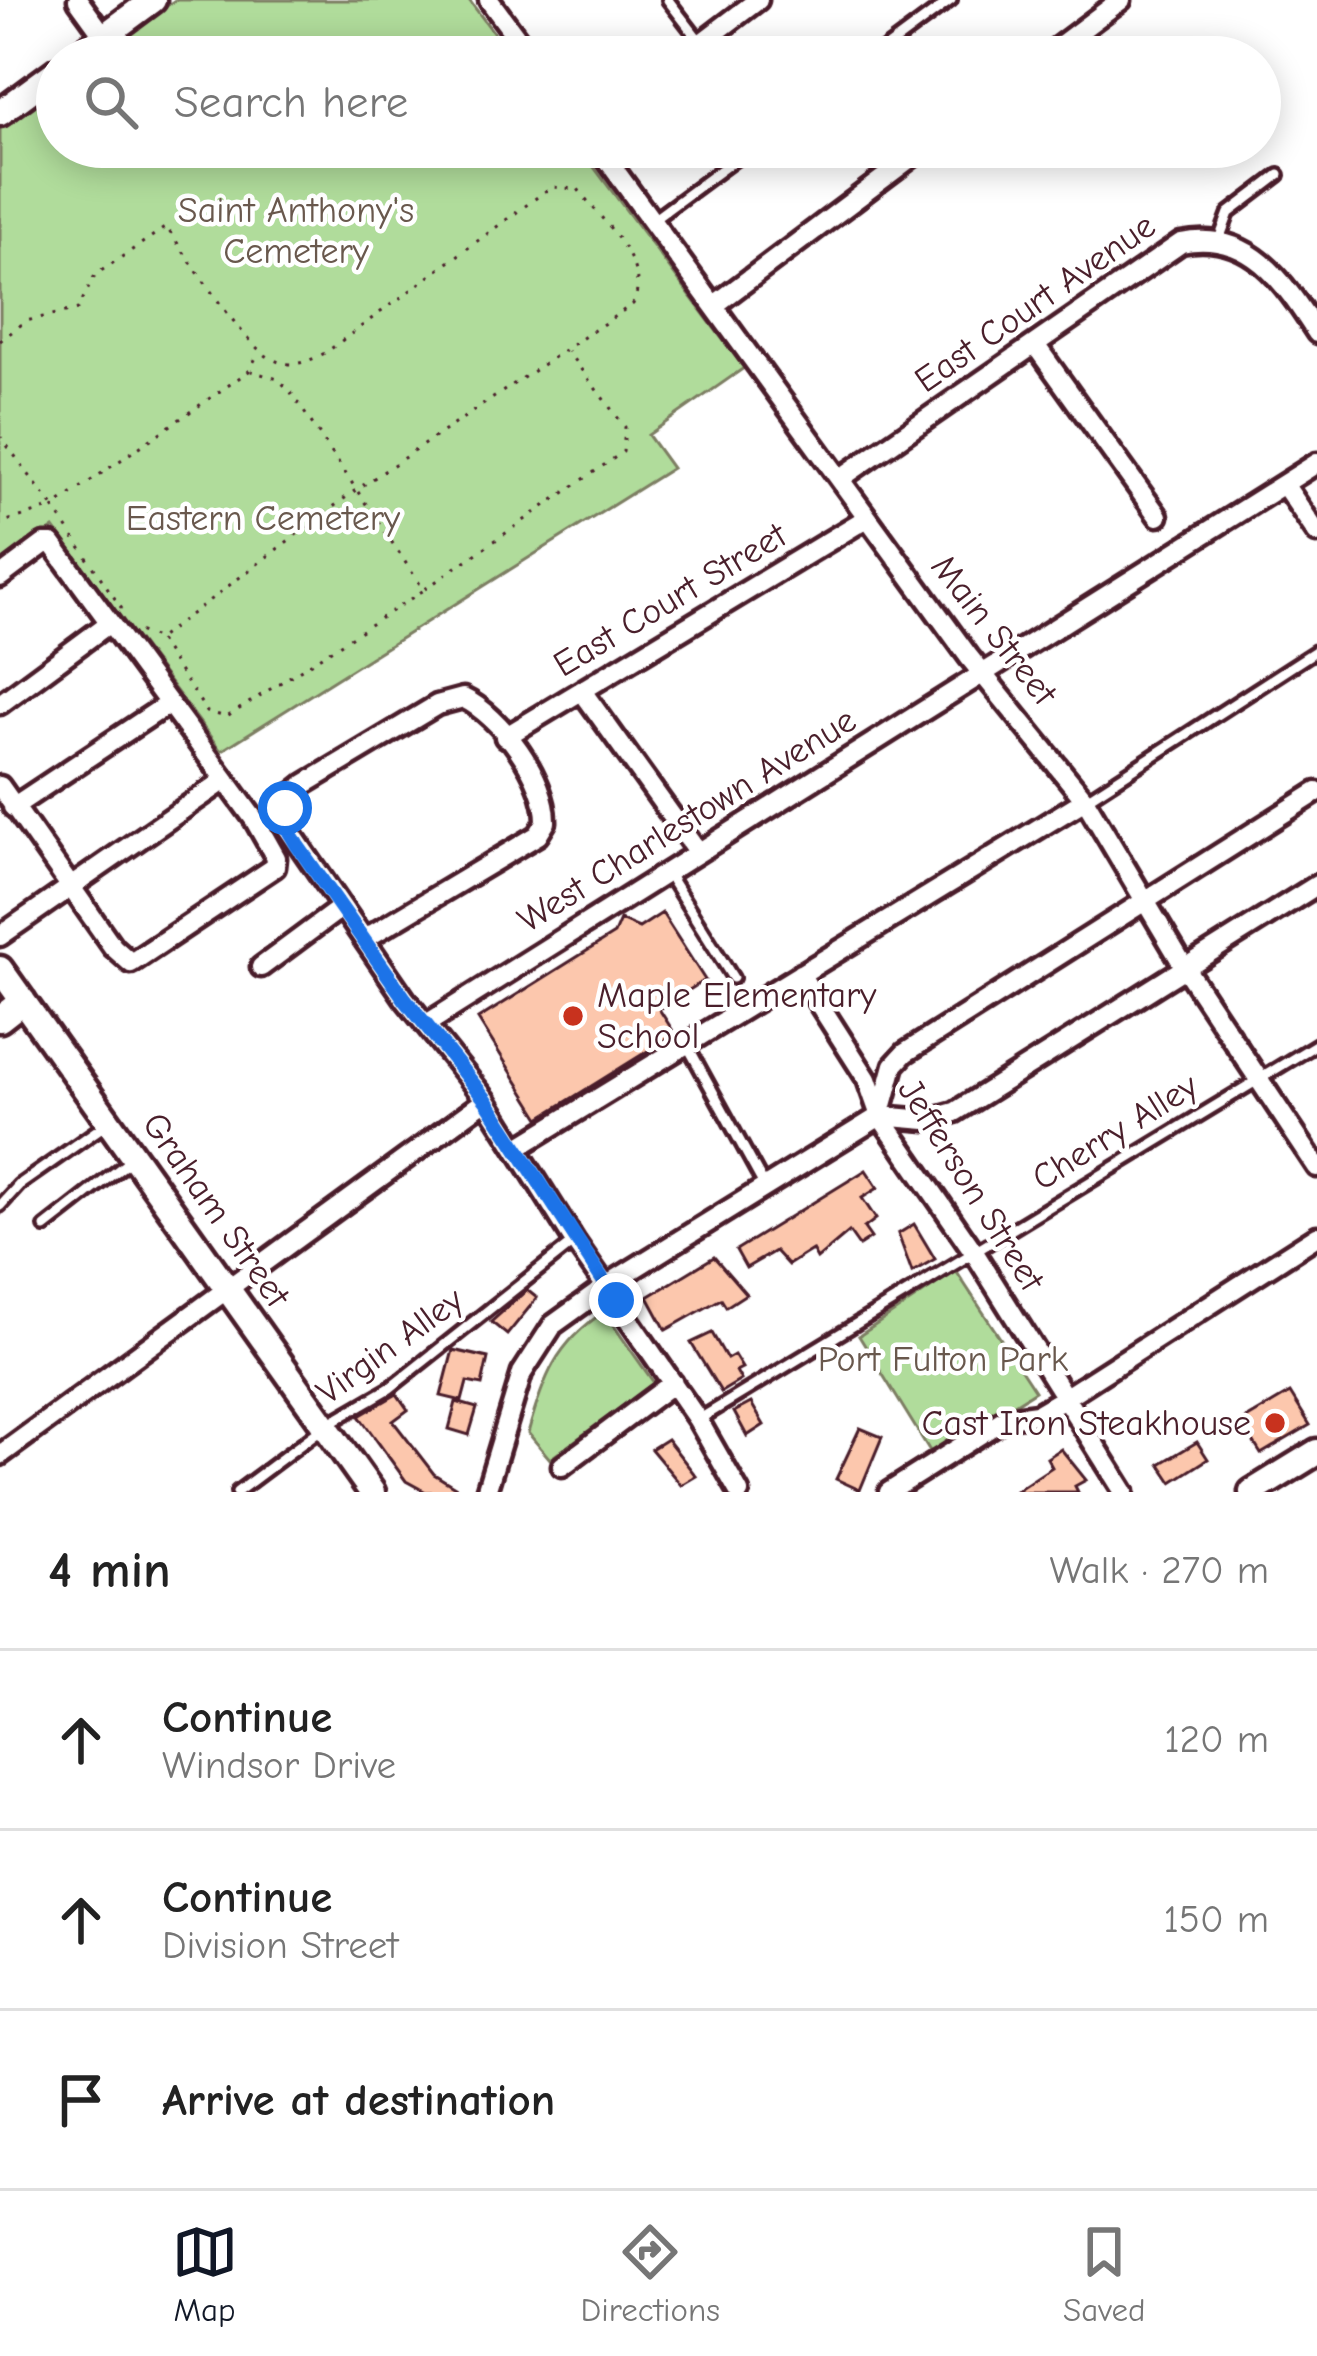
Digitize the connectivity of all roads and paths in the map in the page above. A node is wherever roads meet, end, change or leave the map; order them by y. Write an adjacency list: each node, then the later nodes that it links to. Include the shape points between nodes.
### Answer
1 (78, 0): 8 (street)
2 (153, 0): 8 (street)
3 (489, 0): 9 (street)
4 (668, 0): 10 (lane)
5 (758, 0): 11 (street)
6 (951, 0): 12 (lane)
7 (1121, 0): 13 (street)
8 (104, 36)
9 (516, 36)
10 (696, 36)
11 (710, 36)
12 (902, 36)
13 (1073, 36)
14 (36, 86): 15 (street)
15 (0, 113)
16 (614, 168): 20 (street, Main Street)
17 (724, 168): 20 (lane)
18 (897, 168): 22 (street)
19 (1279, 175): 21 (lane, via 1229,213)
20 (653, 220): 22 (street, Main Street)
21 (1218, 242): 23 (street, via 1252,252 1284,282); 25 (street, East Court Avenue, via 1180,243)
22 (716, 304): 31 (street, Main Street)
23 (1317, 333)
24 (0, 341): 27 (path, via 26,321 78,310 95,275 166,227)
25 (1036, 346): 31 (street, East Court Avenue); 35 (street)
26 (565, 350): 27 (path, via 633,304 640,289 639,272 578,189 565,185 325,352 286,364); 33 (path); 40 (path, via 625,427 623,452)
27 (260, 352): 28 (path)
28 (249, 371): 33 (path, via 290,391); 34 (path)
29 (0, 436): 34 (path)
30 (1317, 464): 32 (street, West Charlestown Avenue)
31 (841, 478): 36 (street, Main Street)
32 (1284, 484): 38 (street); 44 (street, West Charlestown Avenue)
33 (353, 492): 40 (path); 42 (path)
34 (53, 507): 37 (path); 42 (path, via 133,625)
35 (1158, 516)
36 (867, 518): 44 (street, Main Street); 45 (street, East Court Street)
37 (0, 523)
38 (1317, 533)
39 (0, 577): 41 (street, via 52,544)
40 (424, 590): 42 (path, via 227,717 207,712)
41 (108, 624): 46 (street); 47 (street)
42 (158, 639)
43 (1317, 650): 52 (lane)
44 (982, 673): 52 (street, Main Street); 54 (street, West Charlestown Avenue)
45 (582, 691): 48 (street, East Court Street); 54 (street)
46 (0, 704)
47 (168, 704): 49 (street); 53 (street)
48 (505, 737): 59 (street, via 475,704 446,701 290,796 285,824); 61 (street, via 544,796 538,835)
49 (225, 780): 57 (street); 57 (street, via 276,858 218,910 131,963)
50 (0, 786): 53 (street)
51 (1317, 792): 58 (street)
52 (1085, 800): 58 (street, Main Street); 65 (street)
53 (13, 808): 57 (street)
54 (697, 851): 55 (street, West Charlestown Avenue)
55 (666, 871): 66 (lane); 69 (street, West Charlestown Avenue)
56 (1317, 885): 63 (street)
57 (70, 886): 60 (street)
58 (1146, 902): 63 (street, Main Street); 74 (street, via 904,1053)
59 (342, 907): 61 (street); 62 (street)
60 (0, 936)
61 (366, 938): 69 (street)
62 (261, 967)
63 (1185, 968): 72 (street, Main Street); 74 (street, via 955,1112 926,1120)
64 (0, 969): 67 (street, Graham Street)
65 (800, 974): 70 (street); 74 (street, Jefferson Street, via 867,1079)
66 (733, 978)
67 (23, 1001): 68 (street); 75 (street, Graham Street)
68 (0, 1019)
69 (428, 1023): 73 (street)
70 (686, 1043): 76 (street); 79 (lane)
71 (1317, 1044): 72 (lane, Cherry Alley)
72 (1256, 1077): 78 (street, Main Street); 84 (lane, Cherry Alley)
73 (486, 1100): 76 (street); 86 (street)
74 (880, 1116): 79 (street); 84 (street, Jefferson Street)
75 (110, 1121): 77 (street, Graham Street); 80 (lane)
76 (517, 1148): 83 (street)
77 (135, 1157): 81 (lane); 86 (street, Graham Street)
78 (1317, 1167)
79 (766, 1188): 85 (street)
80 (0, 1206)
81 (45, 1227)
82 (1317, 1236): 88 (street)
83 (574, 1242): 85 (street); 90 (lane, Virgin Alley, via 390,1388)
84 (974, 1252): 88 (street, Jefferson Street); 89 (lane, Cherry Alley)
85 (606, 1286): 87 (street); 96 (street, via 554,1325 531,1355)
86 (224, 1288): 90 (street, Graham Street); 92 (street)
87 (673, 1383): 89 (street); 93 (street)
88 (1066, 1397): 98 (street, via 1037,1414 1006,1418); 99 (street, Jefferson Street, via 1108,1453)
89 (698, 1420): 97 (street)
90 (328, 1424): 94 (lane, Virgin Alley); 95 (street, Graham Street)
91 (1317, 1452): 100 (street)
92 (0, 1455)
93 (562, 1466)
94 (236, 1492)
95 (372, 1492)
96 (486, 1492)
97 (740, 1492)
98 (889, 1492)
99 (1124, 1492)
100 (1252, 1492)

